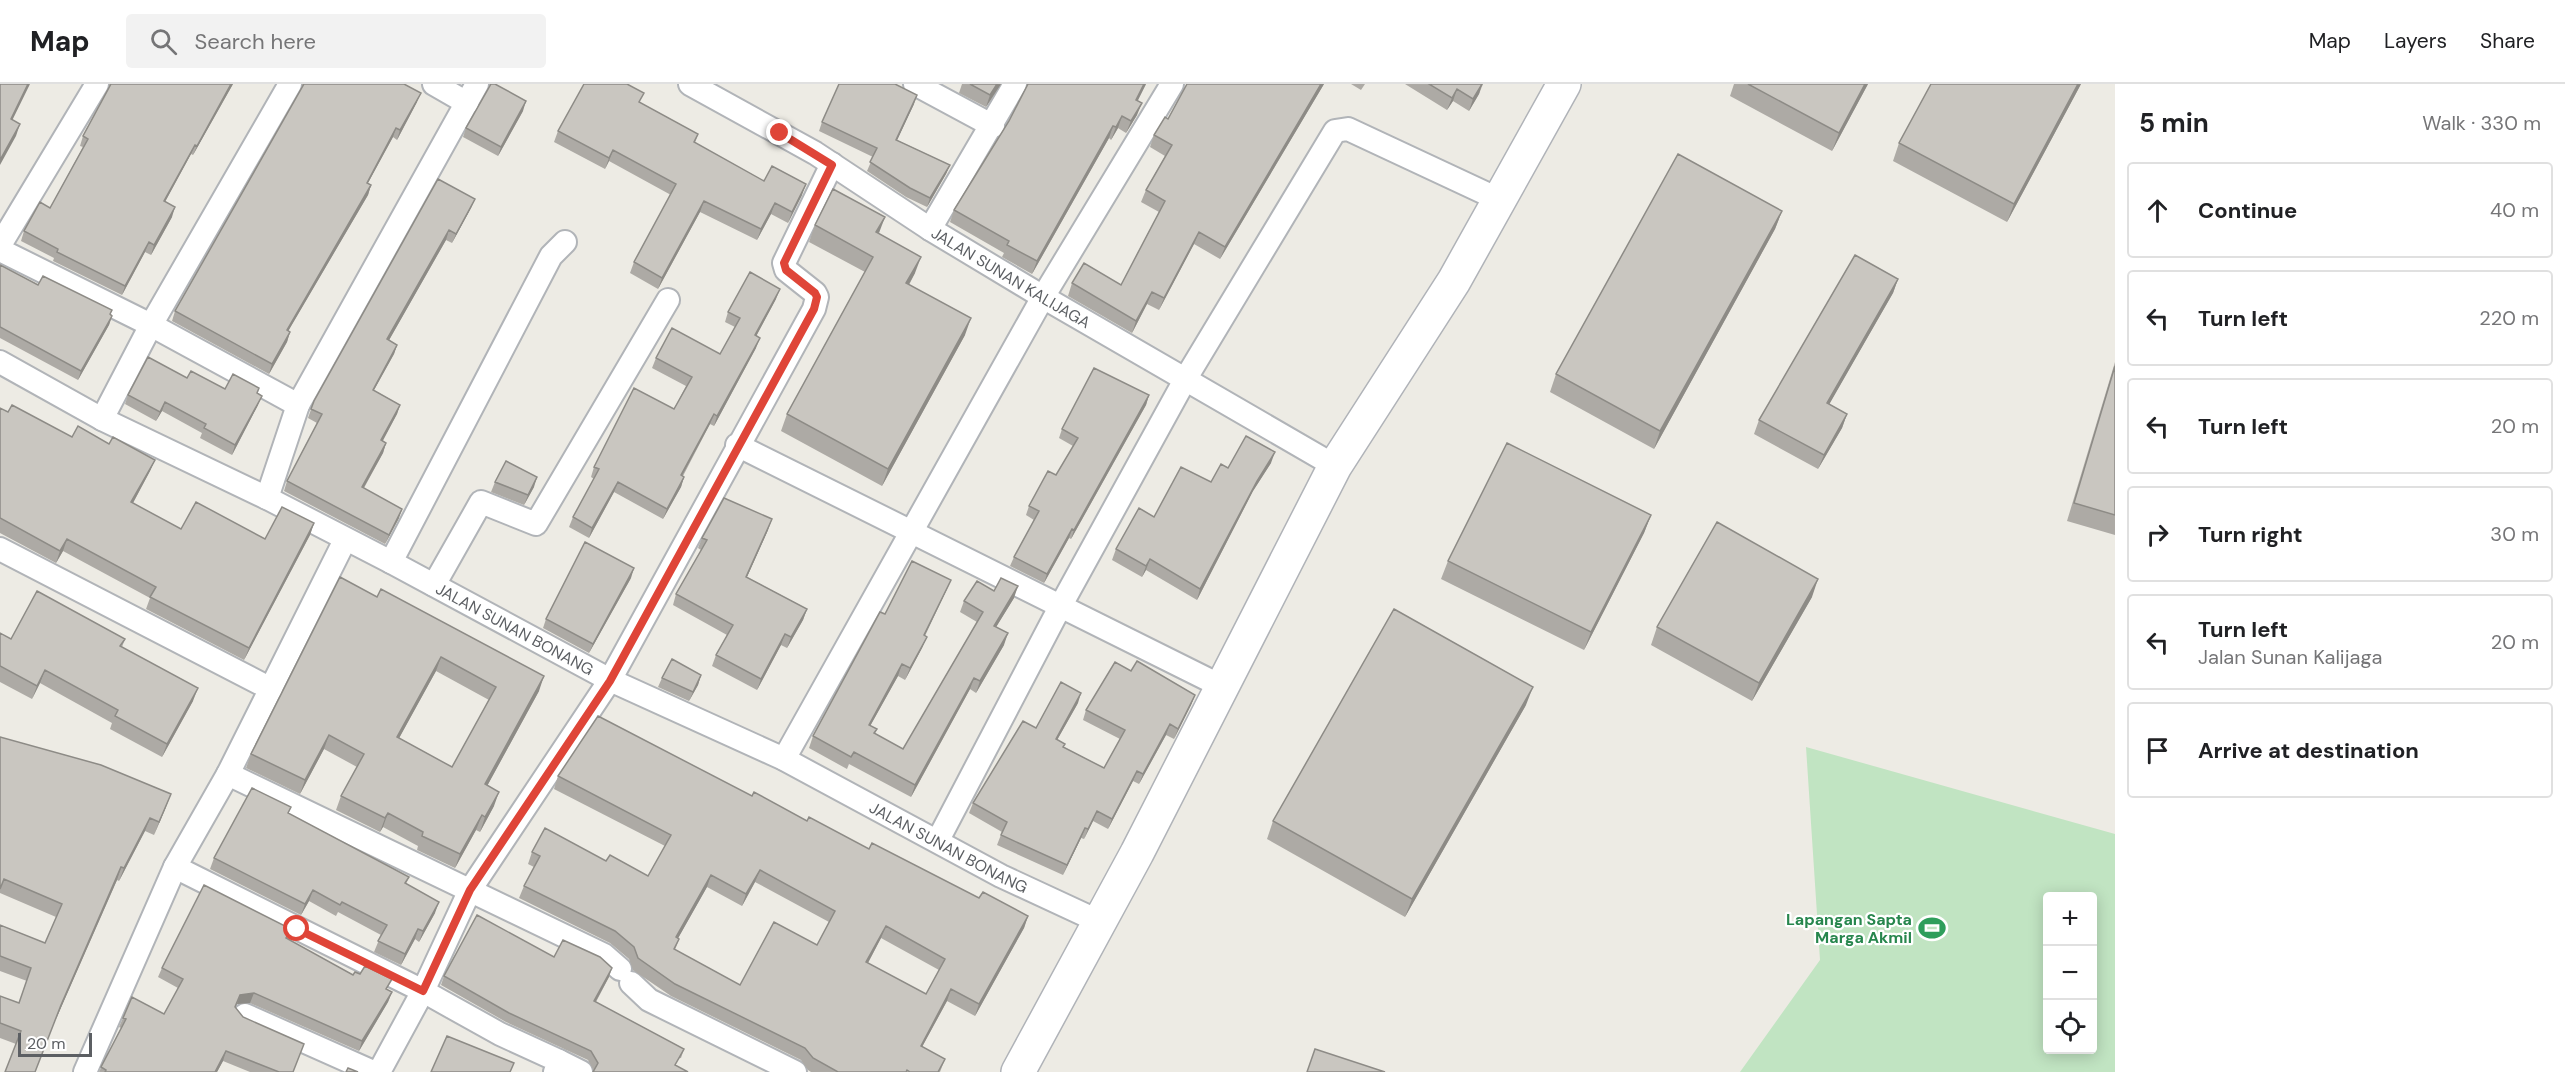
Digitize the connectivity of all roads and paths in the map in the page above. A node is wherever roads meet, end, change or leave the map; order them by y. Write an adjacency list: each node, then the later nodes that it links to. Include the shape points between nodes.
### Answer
1 (97, 84): 15 (street)
2 (290, 84): 19 (street)
3 (434, 84): 9 (street)
4 (690, 84): 11 (street, JALAN SUNAN KALIJAGA)
5 (915, 84): 10 (street)
6 (1015, 84): 10 (street)
7 (1172, 84): 17 (street)
8 (1564, 84): 12 (main road)
9 (472, 93): 22 (street)
10 (993, 126): 13 (street)
11 (832, 165): 13 (street, JALAN SUNAN KALIJAGA); 24 (street, via 784,263 786,270 815,293 816,303)
12 (1500, 200): 21 (street, via 1348,129 1335,131); 25 (main road, via 1454,281)
13 (930, 229): 17 (street, JALAN SUNAN KALIJAGA)
14 (565, 242): 30 (street, via 551,255)
15 (0, 245)
16 (0, 250): 19 (street)
17 (1042, 297): 21 (street, JALAN SUNAN KALIJAGA); 27 (street)
18 (668, 300): 31 (street, via 536,524 481,502)
19 (151, 325): 22 (street); 23 (street)
20 (0, 362): 23 (street, JALAN SUNAN BONANG)
21 (1186, 378): 25 (street, JALAN SUNAN KALIJAGA); 32 (street)
22 (298, 405): 26 (street)
23 (102, 419): 26 (street, JALAN SUNAN BONANG)
24 (737, 445): 27 (street); 33 (street)
25 (1335, 466): 34 (main road)
26 (267, 498): 28 (street, JALAN SUNAN BONANG)
27 (912, 533): 32 (street); 36 (street)
28 (345, 540): 30 (street, JALAN SUNAN BONANG); 35 (street)
29 (0, 549): 35 (street)
30 (391, 562): 31 (street, JALAN SUNAN BONANG)
31 (434, 585): 33 (street, JALAN SUNAN BONANG)
32 (1060, 607): 34 (street); 38 (street)
33 (610, 681): 36 (street, JALAN SUNAN BONANG); 40 (street)
34 (1223, 687): 41 (main road)
35 (271, 688): 37 (street)
36 (784, 759): 38 (street, JALAN SUNAN BONANG)
37 (228, 774): 39 (street); 40 (street)
38 (938, 840): 41 (street, JALAN SUNAN BONANG, via 1001,876)
39 (175, 867): 42 (street); 45 (street)
40 (470, 890): 42 (street); 49 (street, via 604,955 649,1000)
41 (1098, 921): 50 (main road)
42 (423, 991): 44 (street); 47 (street)
43 (244, 1015): 46 (street)
44 (557, 1067): 48 (street)
45 (85, 1072)
46 (373, 1072)
47 (379, 1072)
48 (581, 1072)
49 (795, 1072)
50 (1018, 1072)

